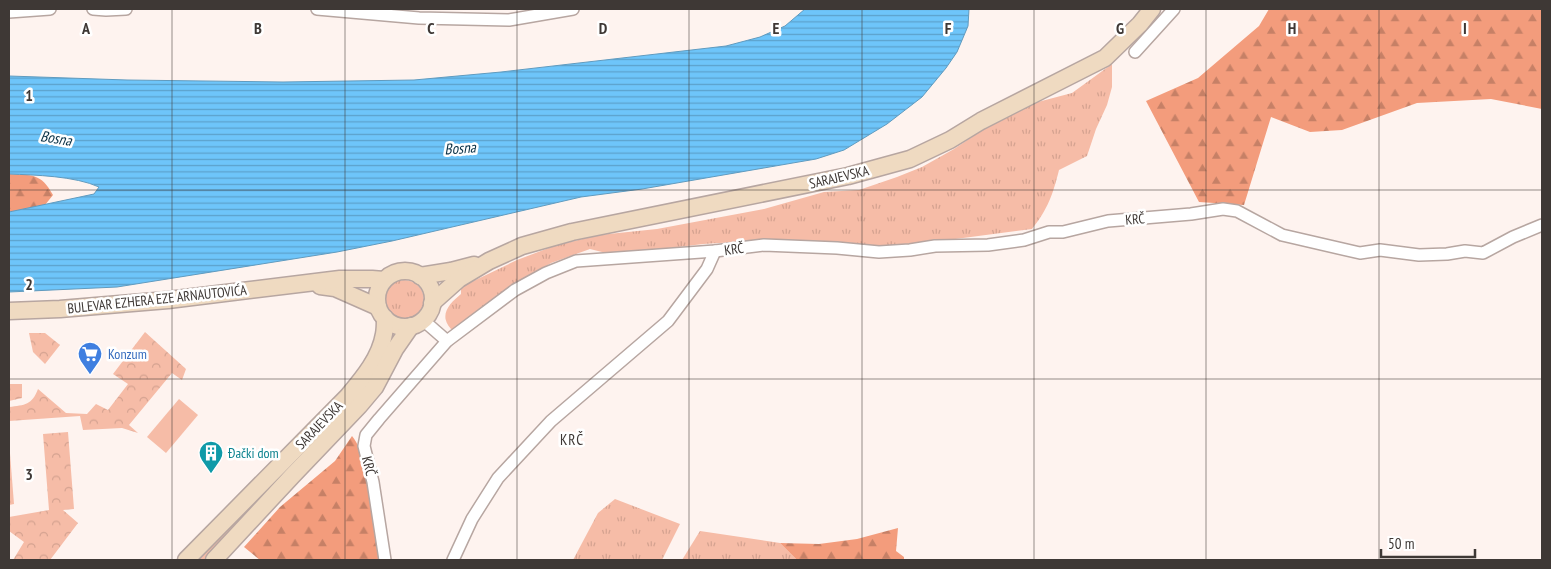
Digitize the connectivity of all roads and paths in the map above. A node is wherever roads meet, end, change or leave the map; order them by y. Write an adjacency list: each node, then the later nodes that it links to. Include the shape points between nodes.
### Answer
1 (50, 9): 8 (street)
2 (93, 9): 3 (street)
3 (126, 9)
4 (317, 9): 5 (street, via 419,18 509,20)
5 (573, 9)
6 (1152, 9): 12 (main road, SARAJEVSKA, via 1105,58 910,158 848,176 572,232 522,246)
7 (1174, 9): 9 (street)
8 (9, 12)
9 (1135, 52)
10 (1542, 225): 11 (street, KRČ, via 1483,253 1464,251 1419,255 1380,250 1360,253 1282,234 1237,211 1222,209 1108,221 988,245 879,252 764,244)
11 (715, 251): 20 (street, KRČ, via 576,261 515,290); 24 (street, KRČ, via 707,269 668,320 551,420 498,478 472,519)
12 (489, 261): 13 (main road, SARAJEVSKA); 16 (main road, SARAJEVSKA, via 460,279)
13 (420, 276): 14 (main road, via 401,272); 16 (main road, via 430,288)
14 (384, 280): 15 (main road, BULEVAR EZHERA EZE ARNAUTOVIĆA, via 357,278); 18 (main road, via 377,295)
15 (305, 283): 17 (main road, BULEVAR EZHERA EZE ARNAUTOVIĆA, via 168,300); 18 (main road, BULEVAR EZHERA EZE ARNAUTOVIĆA, via 334,288)
16 (432, 303): 19 (main road, via 429,313)
17 (9, 311)
18 (381, 313): 19 (main road, via 396,326); 21 (main road, SARAJEVSKA, via 384,334 365,375 342,403)
19 (417, 323): 20 (street); 22 (main road, SARAJEVSKA, via 395,349 376,387)
20 (447, 341): 23 (street, KRČ, via 366,435 364,446)
21 (186, 560)
22 (214, 560)
23 (385, 560)
24 (453, 560)

